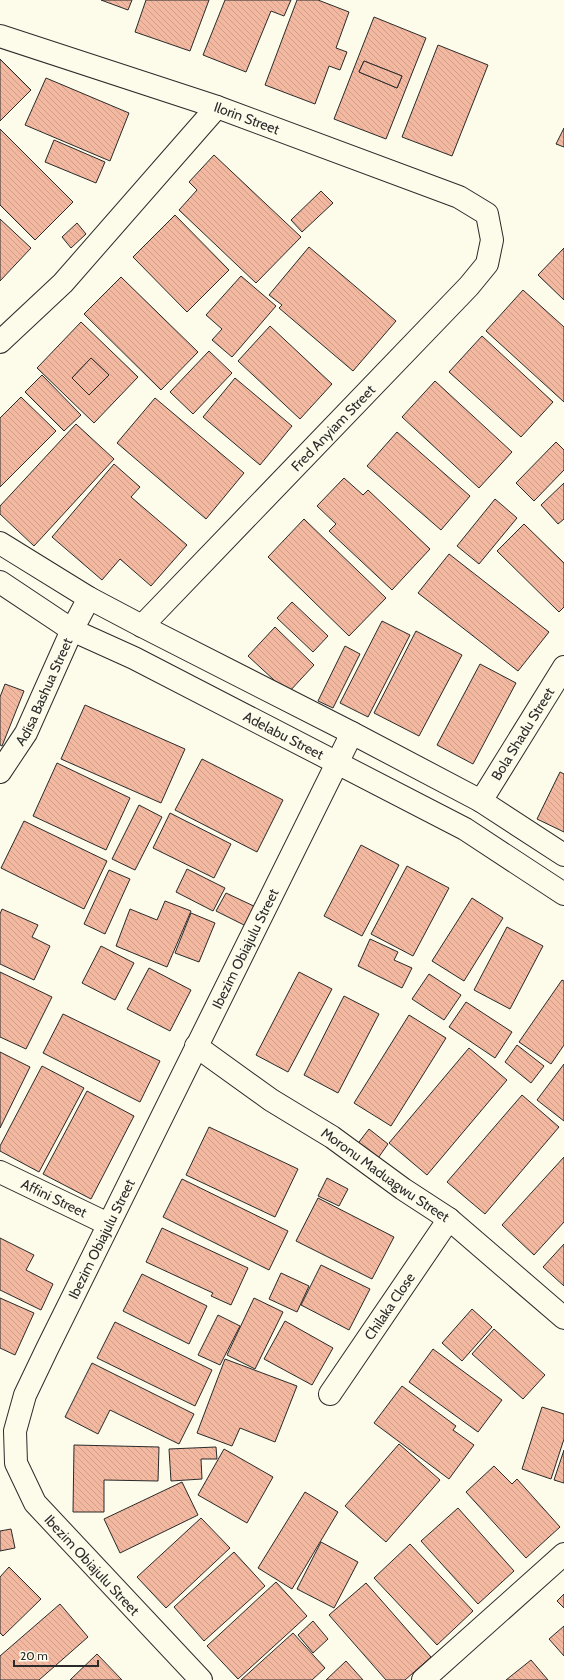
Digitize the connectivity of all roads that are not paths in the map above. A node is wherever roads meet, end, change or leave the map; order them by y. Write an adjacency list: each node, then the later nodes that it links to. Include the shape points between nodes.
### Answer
1 (0, 36): 2 (street, Ilorin Street)
2 (217, 107): 3 (street, Ilorin Street, via 459,198); 4 (street, via 63,283)
3 (487, 214): 8 (street, Fred Anyiam Street, via 492,240 487,264 469,286)
4 (0, 342)
5 (0, 543): 7 (street)
6 (0, 582): 9 (street, Adelabu Street)
7 (89, 598): 8 (street); 9 (street, Adisa Bashua Street)
8 (142, 626): 11 (street)
9 (72, 630): 12 (street, Adelabu Street, via 134,658); 13 (street, Adisa Bashua Street, via 26,733)
10 (564, 667): 14 (street, Bola Shadu Street)
11 (352, 733): 12 (street, Ibezim Obiajulu Street); 14 (street)
12 (338, 764): 16 (street, Adelabu Street, via 464,830); 17 (street, Ibezim Obiajulu Street)
13 (0, 772)
14 (481, 801): 15 (street)
15 (564, 855)
16 (564, 894)
17 (196, 1046): 19 (street, Moronu Maduagwu Street, via 271,1100 332,1137); 20 (street, Ibezim Obiajulu Street)
18 (0, 1172): 20 (street, Affini Street)
19 (449, 1219): 21 (street, Moronu Maduagwu Street); 22 (street, Chilaka Close)
20 (108, 1224): 24 (street, Ibezim Obiajulu Street, via 25,1395 14,1431 16,1463 35,1503)
21 (564, 1318)
22 (330, 1394)
23 (564, 1554): 25 (street)
24 (201, 1680)
25 (423, 1680)

